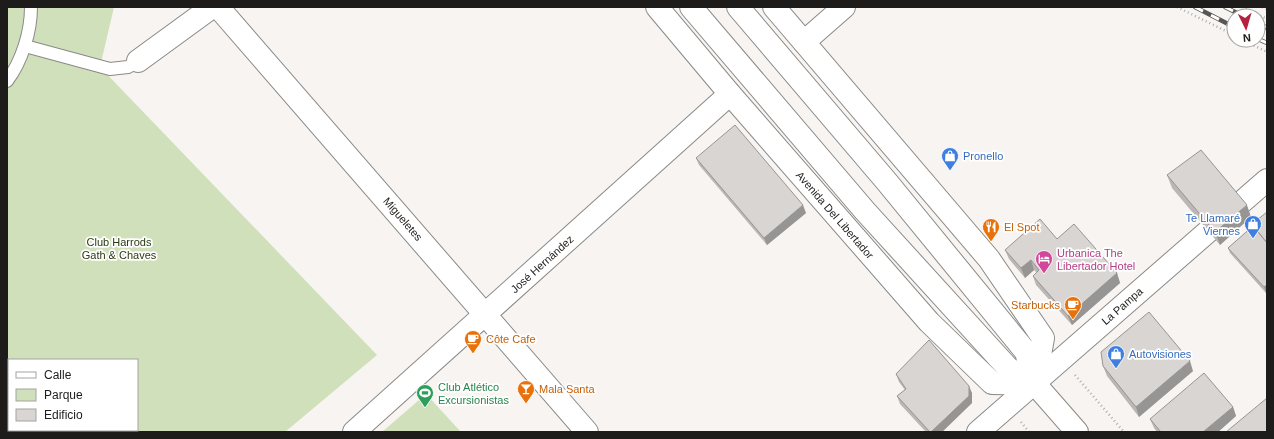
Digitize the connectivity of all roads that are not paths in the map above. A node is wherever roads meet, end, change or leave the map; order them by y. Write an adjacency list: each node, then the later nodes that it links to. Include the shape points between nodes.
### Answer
1 (32, 7): 10 (lane)
2 (212, 7): 11 (street)
3 (218, 7): 15 (street, Migueletes)
4 (657, 7): 13 (street, Avenida Del Libertador)
5 (691, 7): 16 (street, via 865,211 1008,368)
6 (738, 7): 16 (street, via 887,182 1026,352)
7 (774, 7): 9 (street)
8 (844, 7): 9 (street)
9 (804, 42): 16 (street, via 989,258 1043,338)
10 (25, 46): 11 (lane, via 110,69 128,67); 12 (lane, via 13,74)
11 (138, 61)
12 (7, 81)
13 (730, 94): 15 (street, José Hernández); 16 (street, Avenida Del Libertador, via 929,322 992,383)
14 (1267, 180): 16 (street, La Pampa)
15 (486, 315): 17 (street, José Hernández); 18 (street, Migueletes)
16 (1035, 384): 19 (street, La Pampa); 20 (street)
17 (354, 432)
18 (587, 432)
19 (978, 432)
20 (1077, 432)

